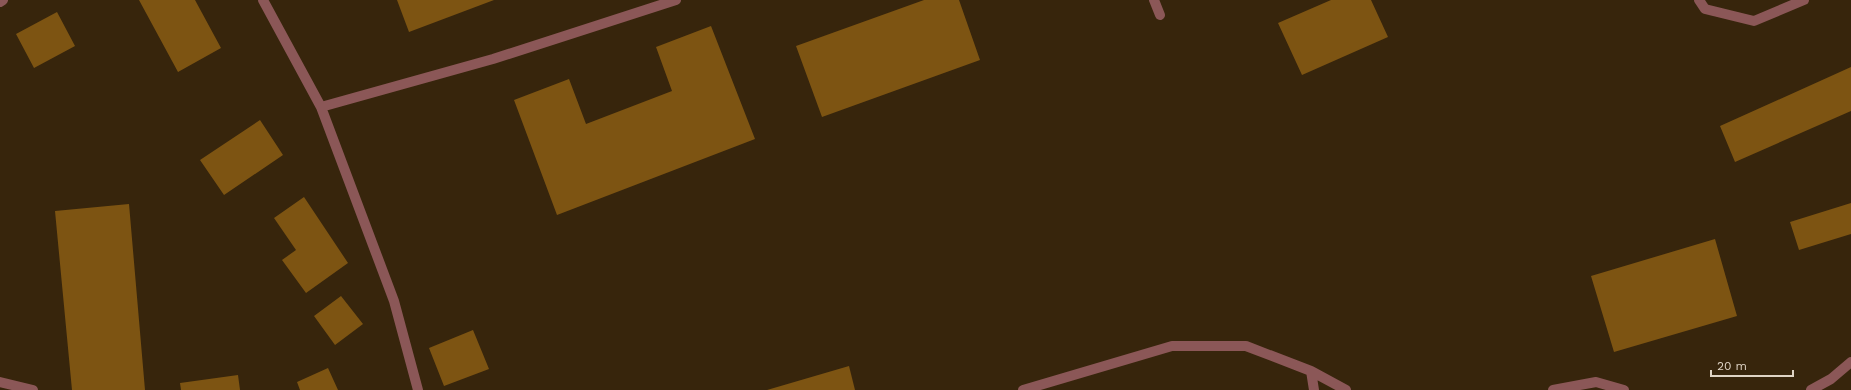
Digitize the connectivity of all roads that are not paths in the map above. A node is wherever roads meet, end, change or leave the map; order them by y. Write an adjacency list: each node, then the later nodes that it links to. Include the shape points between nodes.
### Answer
1 (3, 0): 7 (street)
2 (263, 0): 9 (street)
3 (676, 0): 9 (street, via 500,56)
4 (1154, 0): 8 (street)
5 (1698, 0): 6 (street, via 1705,8 1754,21)
6 (1804, 0)
7 (0, 2)
8 (1160, 15)
9 (321, 107): 14 (street, via 394,301)
10 (1851, 362): 20 (street, via 1831,379)
11 (1311, 371): 15 (street, via 1246,346 1172,346); 16 (street); 17 (street)
12 (0, 382): 13 (street)
13 (33, 390)
14 (418, 390)
15 (1023, 390)
16 (1314, 390)
17 (1346, 390)
18 (1553, 390): 19 (street, via 1596,382)
19 (1624, 390)
20 (1811, 390)

